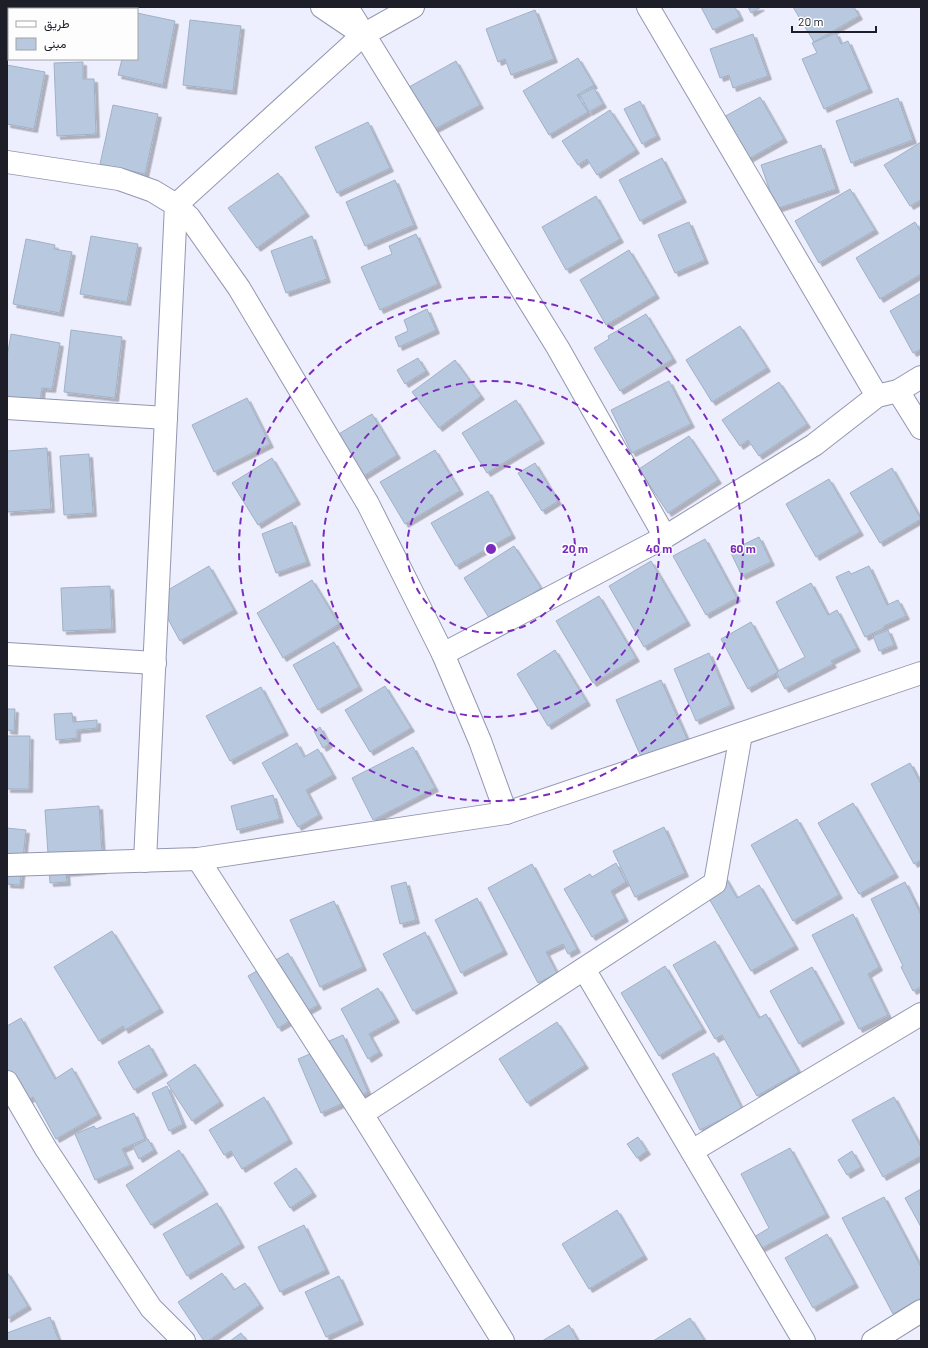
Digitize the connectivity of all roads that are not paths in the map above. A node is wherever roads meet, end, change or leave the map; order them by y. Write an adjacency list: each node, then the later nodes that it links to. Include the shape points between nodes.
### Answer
1 (322, 7): 5 (street)
2 (347, 7): 5 (street)
3 (412, 7): 5 (street)
4 (648, 7): 10 (street)
5 (363, 35): 7 (street); 14 (street, via 558,348)
6 (7, 162): 7 (street, via 119,179 153,191)
7 (176, 205): 12 (street); 16 (street, via 189,217 239,288 368,504)
8 (921, 377): 9 (street)
9 (898, 392): 10 (street); 13 (street)
10 (877, 396): 14 (street, via 814,445)
11 (7, 408): 12 (street)
12 (166, 418): 17 (street)
13 (921, 428)
14 (665, 537): 16 (street)
15 (7, 654): 17 (street)
16 (443, 654): 20 (street, via 480,741)
17 (155, 663): 22 (street)
18 (921, 673): 19 (street)
19 (741, 734): 20 (street); 24 (street, via 715,883)
20 (506, 813): 21 (street)
21 (198, 859): 22 (street); 27 (street)
22 (146, 861): 23 (street)
23 (7, 865)
24 (584, 969): 27 (street); 28 (street)
25 (921, 1014): 28 (street)
26 (7, 1082): 30 (street, via 46,1149 151,1308)
27 (362, 1114): 31 (street)
28 (692, 1151): 32 (street)
29 (921, 1311): 33 (street)
30 (184, 1341)
31 (503, 1341)
32 (804, 1341)
33 (873, 1341)

